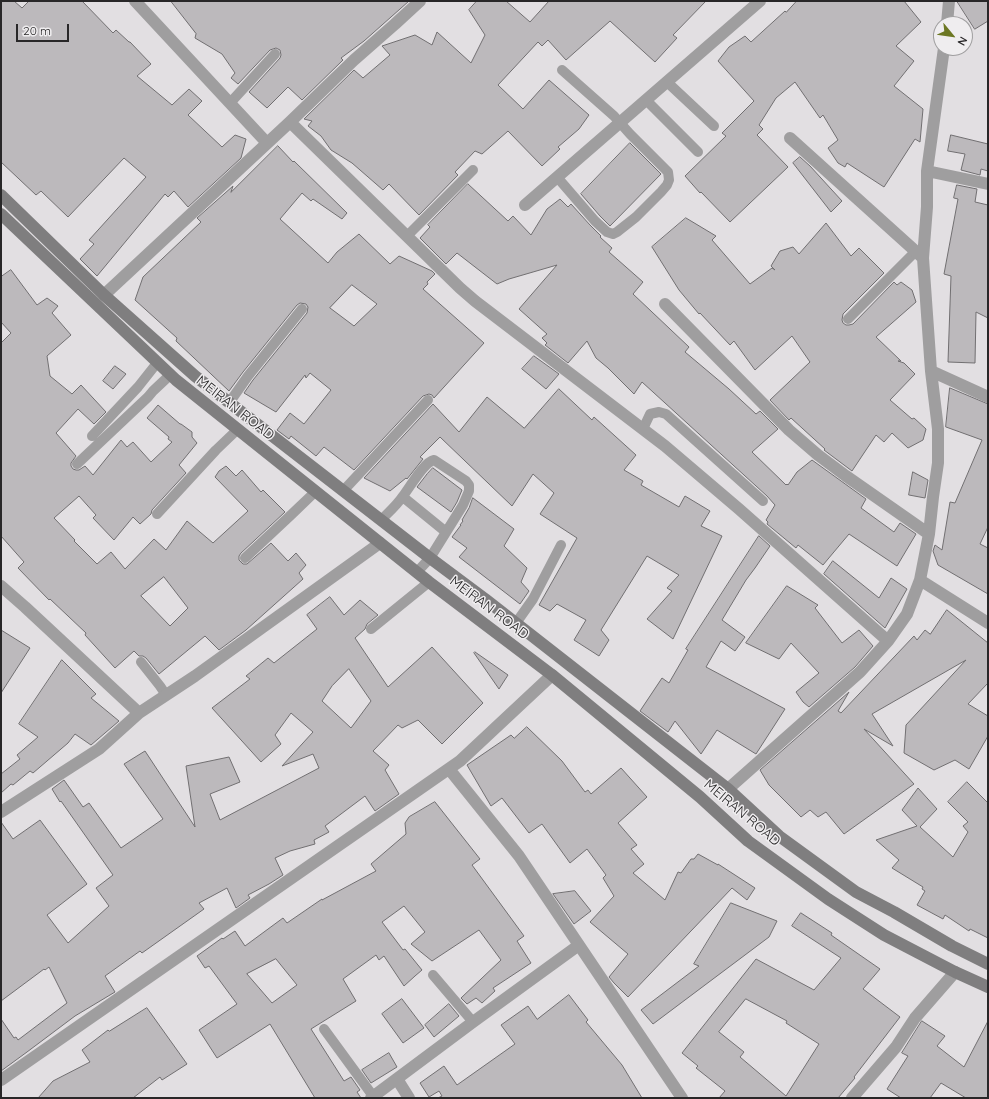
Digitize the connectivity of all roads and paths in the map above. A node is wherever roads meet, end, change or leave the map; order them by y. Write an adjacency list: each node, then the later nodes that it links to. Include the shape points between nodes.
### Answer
1 (135, 1): 11 (street)
2 (420, 1): 12 (street)
3 (760, 1): 9 (street)
4 (950, 1): 5 (street)
5 (948, 16)
6 (275, 54): 11 (lane)
7 (943, 56): 19 (street)
8 (562, 70): 13 (lane)
9 (667, 82): 10 (street); 14 (lane)
10 (646, 100): 13 (street); 17 (lane)
11 (230, 103): 16 (street)
12 (290, 122): 16 (street); 25 (street)
13 (619, 123): 20 (street); 20 (lane, via 668,172 667,185 636,217 617,232 607,232)
14 (714, 126)
15 (790, 138): 26 (street)
16 (267, 143): 27 (street)
17 (698, 152)
18 (473, 170): 25 (lane)
19 (927, 171): 21 (street); 26 (street, via 927,207)
20 (557, 177): 23 (street)
21 (988, 184)
22 (1, 195): 27 (main road, MEIRAN ROAD)
23 (525, 205)
24 (1, 214): 31 (main road, MEIRAN ROAD)
25 (407, 236): 38 (street, via 475,301)
26 (920, 254): 30 (lane); 32 (street)
27 (104, 295): 36 (main road, MEIRAN ROAD)
28 (665, 304): 48 (street, via 789,430 846,476)
29 (302, 309): 36 (lane)
30 (848, 319)
31 (157, 363): 33 (main road, MEIRAN ROAD); 39 (lane)
32 (930, 371): 34 (street); 48 (street, via 938,429 938,463)
33 (170, 375): 37 (main road, MEIRAN ROAD); 40 (lane)
34 (988, 397)
35 (428, 400): 41 (lane)
36 (229, 403): 41 (main road, MEIRAN ROAD)
37 (238, 429): 42 (main road, MEIRAN ROAD); 45 (lane)
38 (643, 429): 44 (lane, via 650,414 666,414); 60 (street)
39 (92, 436)
40 (77, 464)
41 (343, 490): 46 (main road, MEIRAN ROAD)
42 (316, 491): 49 (main road, MEIRAN ROAD); 51 (lane)
43 (403, 497): 46 (lane); 47 (lane); 47 (lane, via 425,466 434,460 466,481 469,491)
44 (763, 501)
45 (157, 514)
46 (381, 520): 52 (main road, MEIRAN ROAD)
47 (446, 532): 52 (lane)
48 (929, 534): 54 (street)
49 (380, 543): 53 (main road, MEIRAN ROAD); 63 (street)
50 (561, 545): 58 (lane)
51 (245, 558)
52 (430, 558): 53 (lane); 58 (main road, MEIRAN ROAD)
53 (417, 572): 55 (main road, MEIRAN ROAD)
54 (920, 580): 57 (street); 60 (street, via 907,614)
55 (429, 582): 59 (lane); 62 (main road, MEIRAN ROAD)
56 (1, 586): 64 (street)
57 (988, 623)
58 (516, 624): 66 (main road, MEIRAN ROAD)
59 (371, 629)
60 (888, 641): 66 (street, via 860,672)
61 (141, 662): 63 (lane)
62 (552, 675): 65 (street); 70 (main road, MEIRAN ROAD, via 700,797 748,841 828,899 884,935)
63 (166, 695): 64 (street)
64 (139, 713): 67 (street, via 99,749)
65 (449, 769): 68 (street, via 519,856); 76 (street)
66 (728, 788): 69 (main road, MEIRAN ROAD, via 778,836 856,892)
67 (1, 812)
68 (579, 945): 73 (street); 79 (street)
69 (988, 964)
70 (955, 972): 72 (main road, MEIRAN ROAD); 80 (street)
71 (433, 975): 73 (lane)
72 (988, 987)
73 (473, 1022): 75 (street)
74 (324, 1029): 77 (lane)
75 (397, 1079): 77 (street); 78 (street)
76 (1, 1080)
77 (372, 1097)
78 (409, 1098)
79 (682, 1098)
80 (852, 1098)

